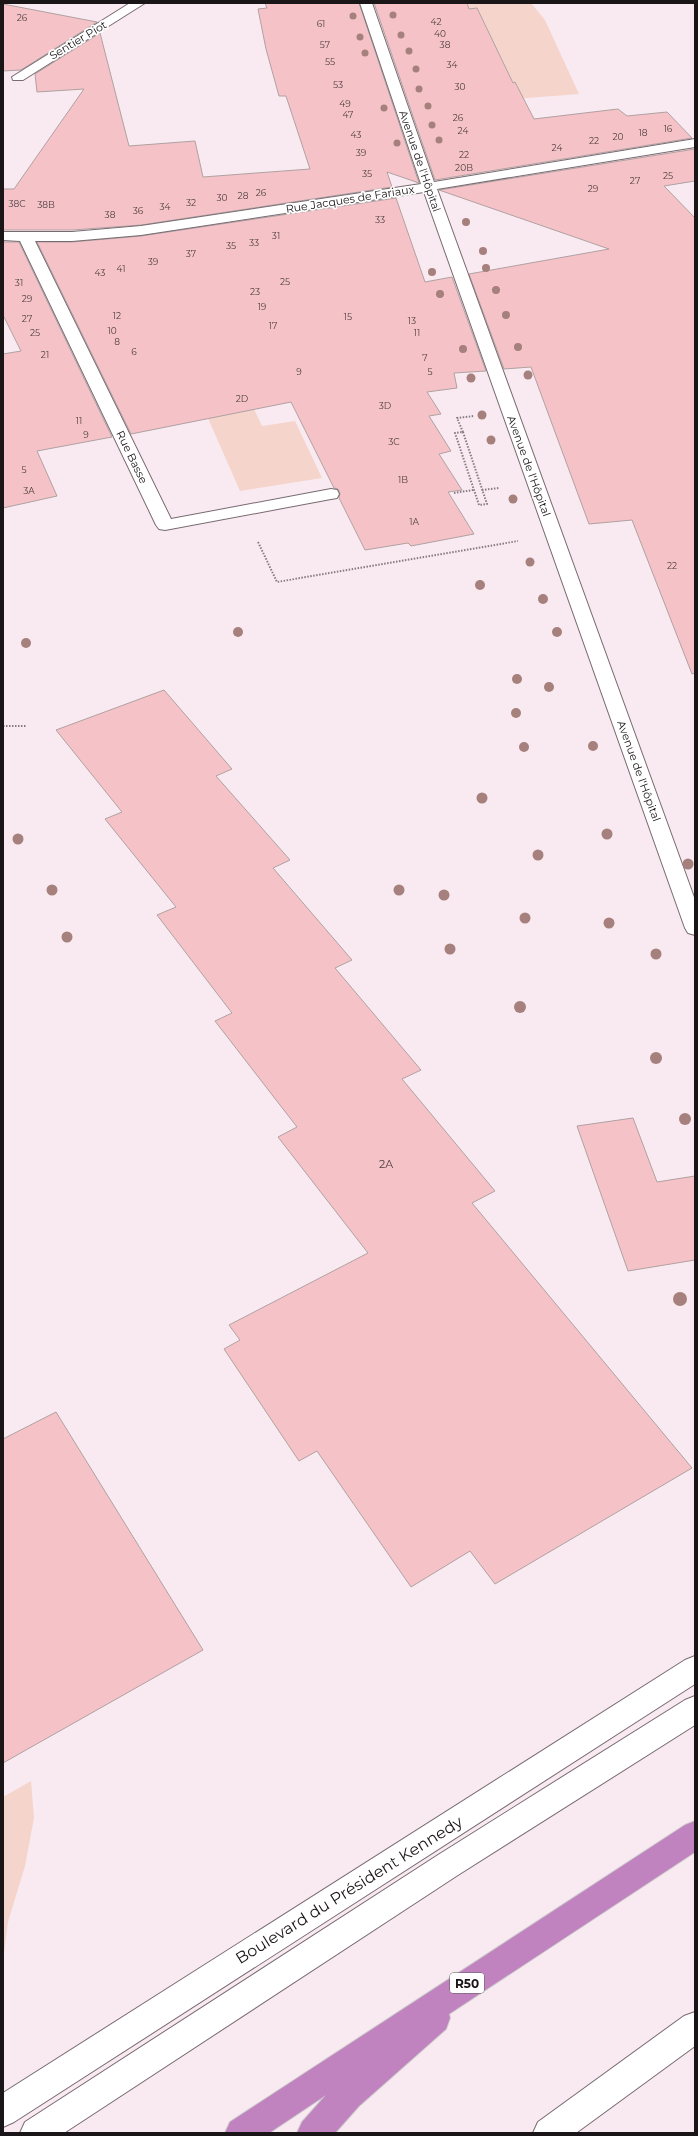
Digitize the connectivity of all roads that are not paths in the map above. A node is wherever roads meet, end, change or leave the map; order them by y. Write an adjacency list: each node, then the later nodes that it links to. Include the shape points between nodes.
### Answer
1 (139, 3): 3 (street, Sentier Piot)
2 (366, 3): 5 (street, Avenue de l'Hôpital)
3 (18, 77)
4 (695, 143): 5 (street, Rue Jacques de Fariaux)
5 (429, 186): 7 (street, Rue Jacques de Fariaux, via 188,224 87,235); 9 (street, Avenue de l'Hôpital)
6 (3, 236): 7 (street, Rue Jacques de Fariaux)
7 (26, 238): 8 (street, Rue Basse, via 165,525)
8 (331, 494)
9 (695, 928)
10 (695, 1669): 15 (street, Boulevard du Président Kennedy)
11 (695, 1709): 16 (street)
12 (695, 1835): 13 (highway, R50)
13 (496, 1964): 17 (highway, R50); 18 (highway, via 348,2095)
14 (695, 2027): 19 (street)
15 (3, 2111)
16 (36, 2133)
17 (241, 2133)
18 (313, 2133)
19 (549, 2133)

